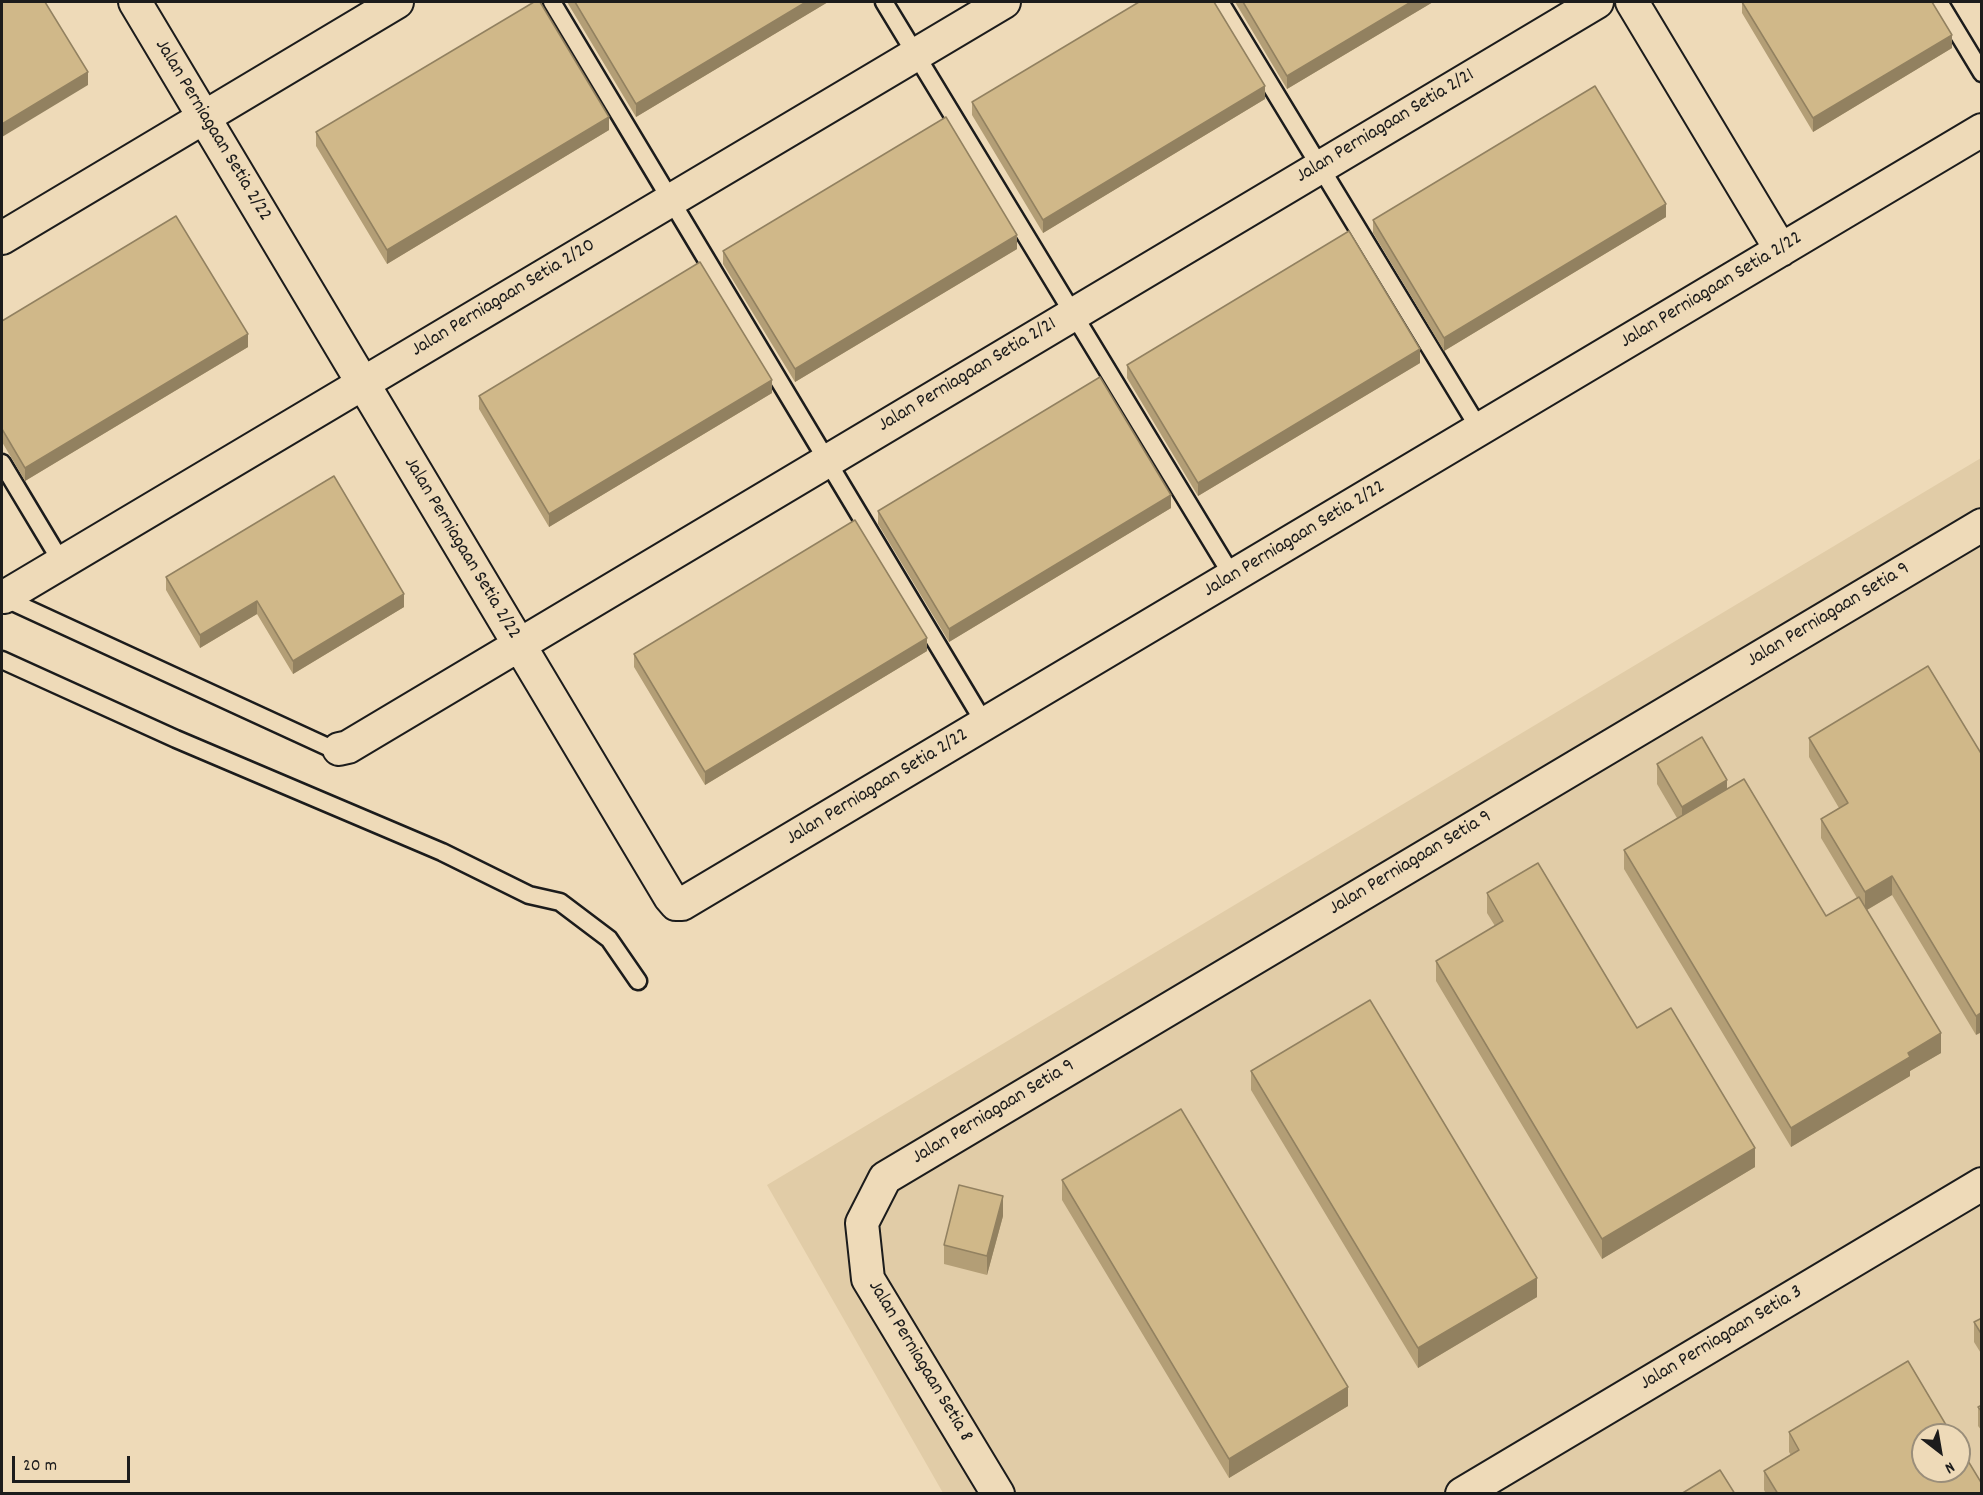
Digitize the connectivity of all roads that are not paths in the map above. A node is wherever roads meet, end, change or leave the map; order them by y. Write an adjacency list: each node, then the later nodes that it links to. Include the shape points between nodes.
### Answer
1 (135, 2): 12 (street, Jalan Perniagaan Setia 2/22)
2 (397, 2): 12 (street)
3 (552, 2): 15 (lane)
4 (884, 2): 10 (lane)
5 (1004, 2): 10 (street, Jalan Perniagaan Setia 2/20)
6 (1220, 2): 14 (lane)
7 (1597, 2): 14 (street, Jalan Perniagaan Setia 2/21)
8 (1632, 2): 17 (street)
9 (1939, 2): 11 (lane)
10 (916, 54): 15 (street, Jalan Perniagaan Setia 2/20); 18 (lane)
11 (1982, 73)
12 (204, 117): 16 (street); 19 (street, Jalan Perniagaan Setia 2/22)
13 (1982, 130): 17 (street, Jalan Perniagaan Setia 2/22)
14 (1320, 166): 18 (street, Jalan Perniagaan Setia 2/21); 20 (lane)
15 (670, 200): 19 (street, Jalan Perniagaan Setia 2/20); 21 (lane)
16 (2, 238)
17 (1781, 250): 20 (street, Jalan Perniagaan Setia 2/22)
18 (1074, 314): 21 (street, Jalan Perniagaan Setia 2/21); 25 (lane)
19 (363, 384): 24 (street, Jalan Perniagaan Setia 2/20); 27 (street, Jalan Perniagaan Setia 2/22)
20 (1480, 430): 25 (street, Jalan Perniagaan Setia 2/22)
21 (827, 461): 27 (street, Jalan Perniagaan Setia 2/21); 29 (lane)
22 (2, 463): 24 (lane)
23 (1982, 525): 33 (street, Jalan Perniagaan Setia 9, via 885,1178)
24 (62, 563): 26 (street, Jalan Perniagaan Setia 2/20)
25 (1233, 577): 29 (street, Jalan Perniagaan Setia 2/22)
26 (3, 597): 30 (lane)
27 (519, 645): 29 (street, Jalan Perniagaan Setia 2/22, via 676,904 690,900); 30 (street, Jalan Perniagaan Setia 2/21)
28 (2, 660): 31 (lane, via 442,852 529,895 560,902 609,939)
29 (985, 724)
30 (339, 749)
31 (638, 981)
32 (1982, 1184): 35 (street, Jalan Perniagaan Setia 3)
33 (862, 1223): 34 (street, Jalan Perniagaan Setia 8, via 868,1279)
34 (998, 1494)
35 (1462, 1494)

